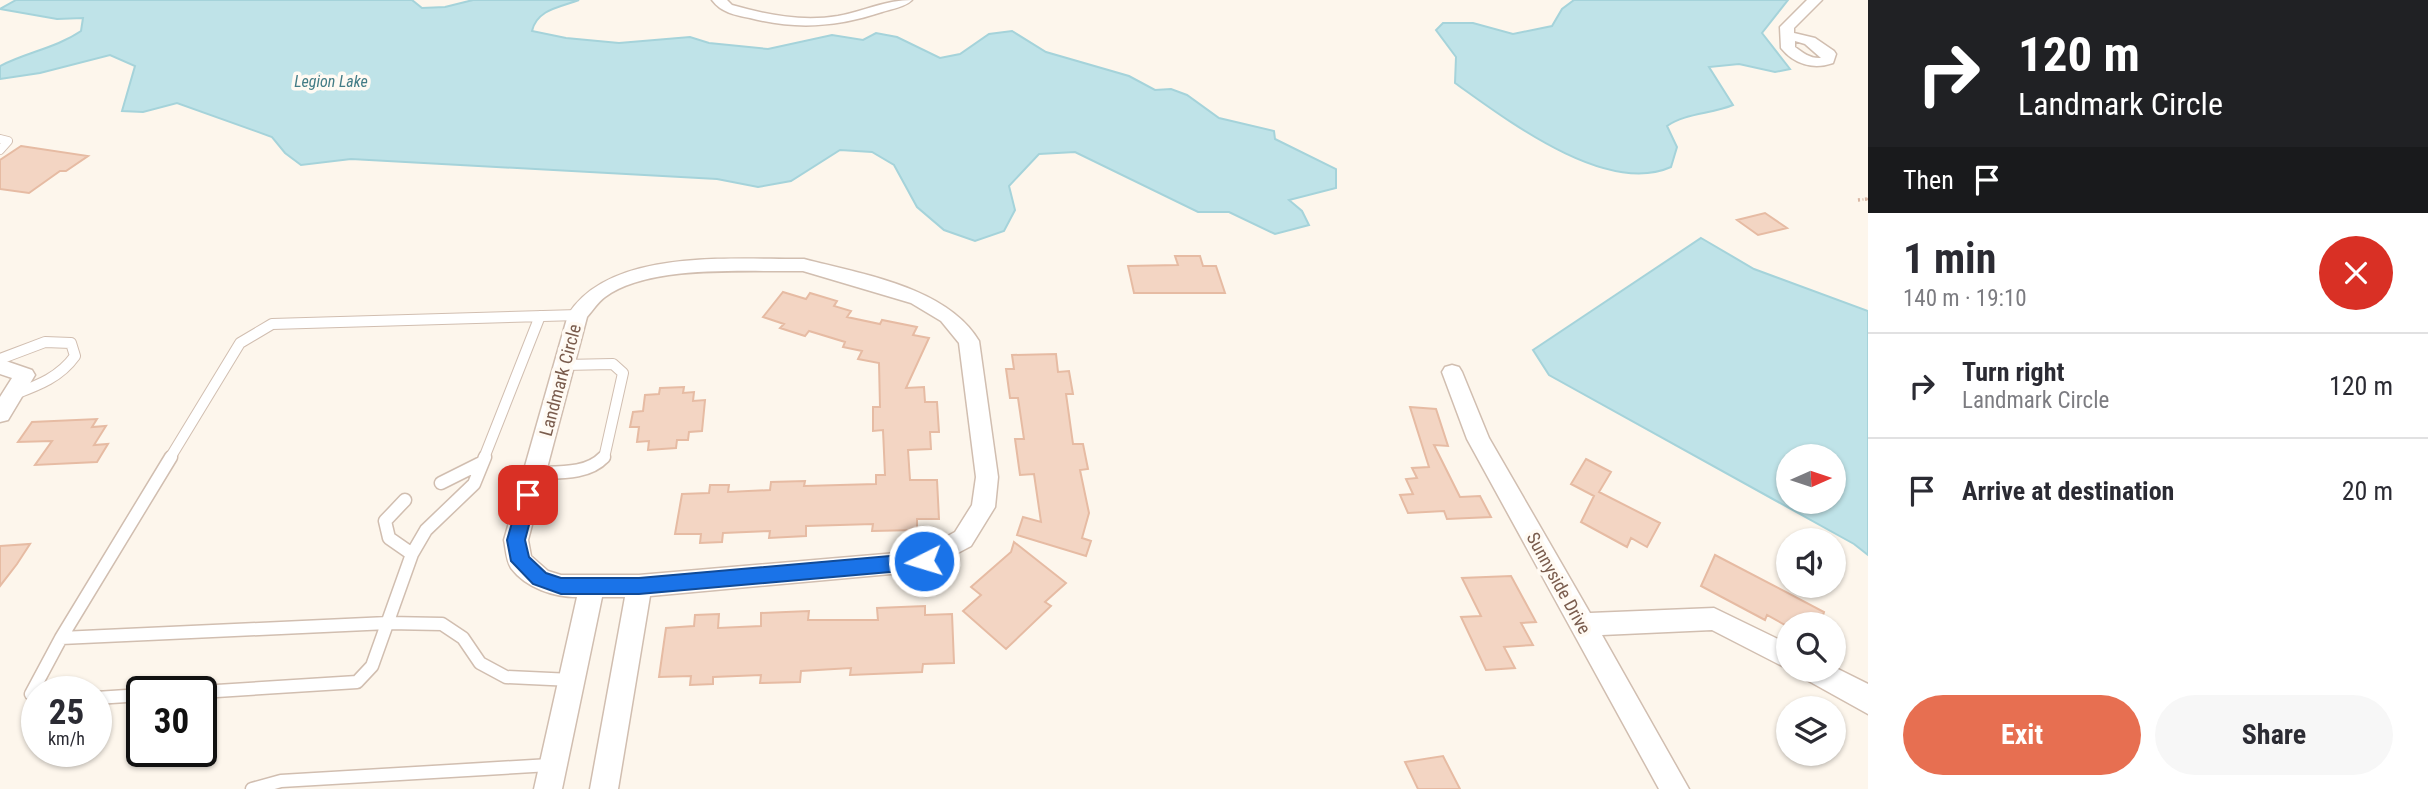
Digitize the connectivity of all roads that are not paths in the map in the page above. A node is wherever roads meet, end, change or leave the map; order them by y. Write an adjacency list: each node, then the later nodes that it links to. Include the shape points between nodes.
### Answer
1 (719, 0): 2 (street, via 727,8 756,16 825,23)
2 (905, 0)
3 (1815, 0): 4 (street, via 1787,27)
4 (1787, 35)
5 (0, 139): 6 (lane, via 8,141)
6 (0, 150)
7 (578, 315): 8 (lane); 10 (street, Landmark Circle); 20 (street, Landmark Circle, via 599,292 634,276 665,269 804,265 918,298 948,316 968,341 986,477 982,507 963,539 924,561)
8 (540, 316): 15 (lane); 24 (lane, via 272,324 240,343)
9 (0, 359): 13 (lane, via 45,342 71,343 75,356 69,367 52,380)
10 (564, 365): 16 (street, Landmark Circle); 16 (lane, via 613,364 623,373 604,458 585,470)
11 (0, 366): 13 (street, via 25,375)
12 (1452, 372): 23 (street, Sunnyside Drive, via 1478,439)
13 (15, 394): 14 (street)
14 (0, 414)
15 (483, 462): 17 (lane); 19 (lane, via 474,484 426,530)
16 (534, 473): 21 (street, Landmark Circle, via 516,540 520,561 539,578 561,586)
17 (441, 483)
18 (405, 500): 19 (lane, via 385,521 389,538)
19 (412, 554): 22 (lane)
20 (639, 586): 21 (street, Landmark Circle); 33 (street)
21 (592, 587): 27 (street)
22 (388, 623): 24 (lane); 27 (lane, via 442,624 463,638 480,663 506,677); 29 (lane, via 372,666 357,682)
23 (1583, 625): 25 (street, via 1714,619); 34 (street, Sunnyside Drive)
24 (61, 638): 26 (lane)
25 (1776, 651)
26 (41, 676)
27 (572, 680): 31 (street)
28 (1837, 682): 30 (street)
29 (217, 691)
30 (1868, 701)
31 (551, 777): 32 (lane, via 281,781)
32 (252, 789)
33 (604, 789)
34 (1675, 789)

